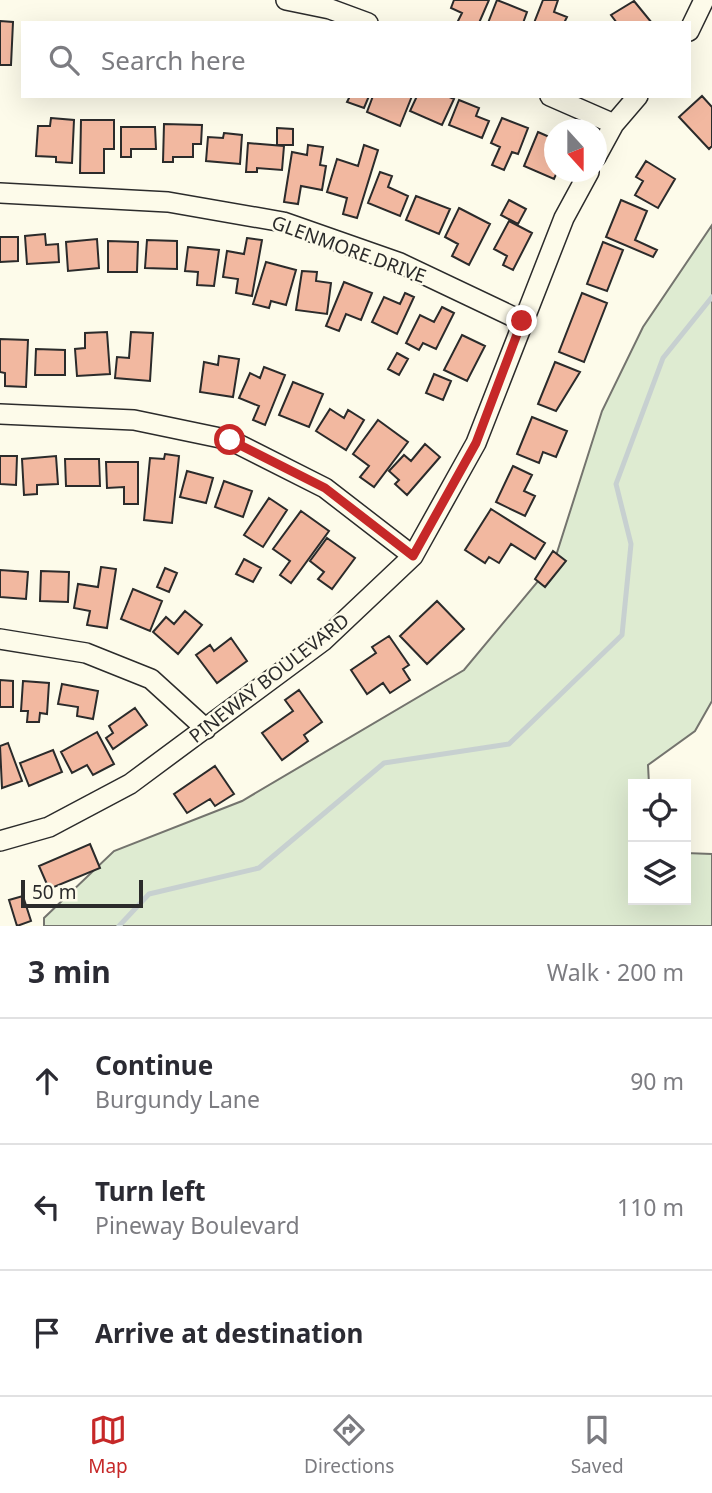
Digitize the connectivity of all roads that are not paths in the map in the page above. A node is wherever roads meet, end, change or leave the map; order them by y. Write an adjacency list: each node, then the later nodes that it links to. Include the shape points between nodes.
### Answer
1 (286, 0): 3 (street)
2 (704, 0): 4 (street)
3 (363, 21)
4 (691, 27)
5 (555, 98): 7 (street)
6 (636, 98): 7 (street)
7 (614, 124): 8 (street)
8 (607, 138)
9 (584, 182): 11 (street, PINEWAY BOULEVARD)
10 (0, 192): 11 (street, GLENMORE DRIVE, via 168,202 283,222 400,263)
11 (522, 321): 13 (street, PINEWAY BOULEVARD, via 476,443)
12 (0, 414): 13 (street, via 134,420 230,440 325,488)
13 (413, 556): 15 (street, PINEWAY BOULEVARD, via 323,641)
14 (0, 639): 15 (street, via 86,653 151,679)
15 (205, 729): 16 (street, PINEWAY BOULEVARD, via 130,784 49,827)
16 (0, 841)

